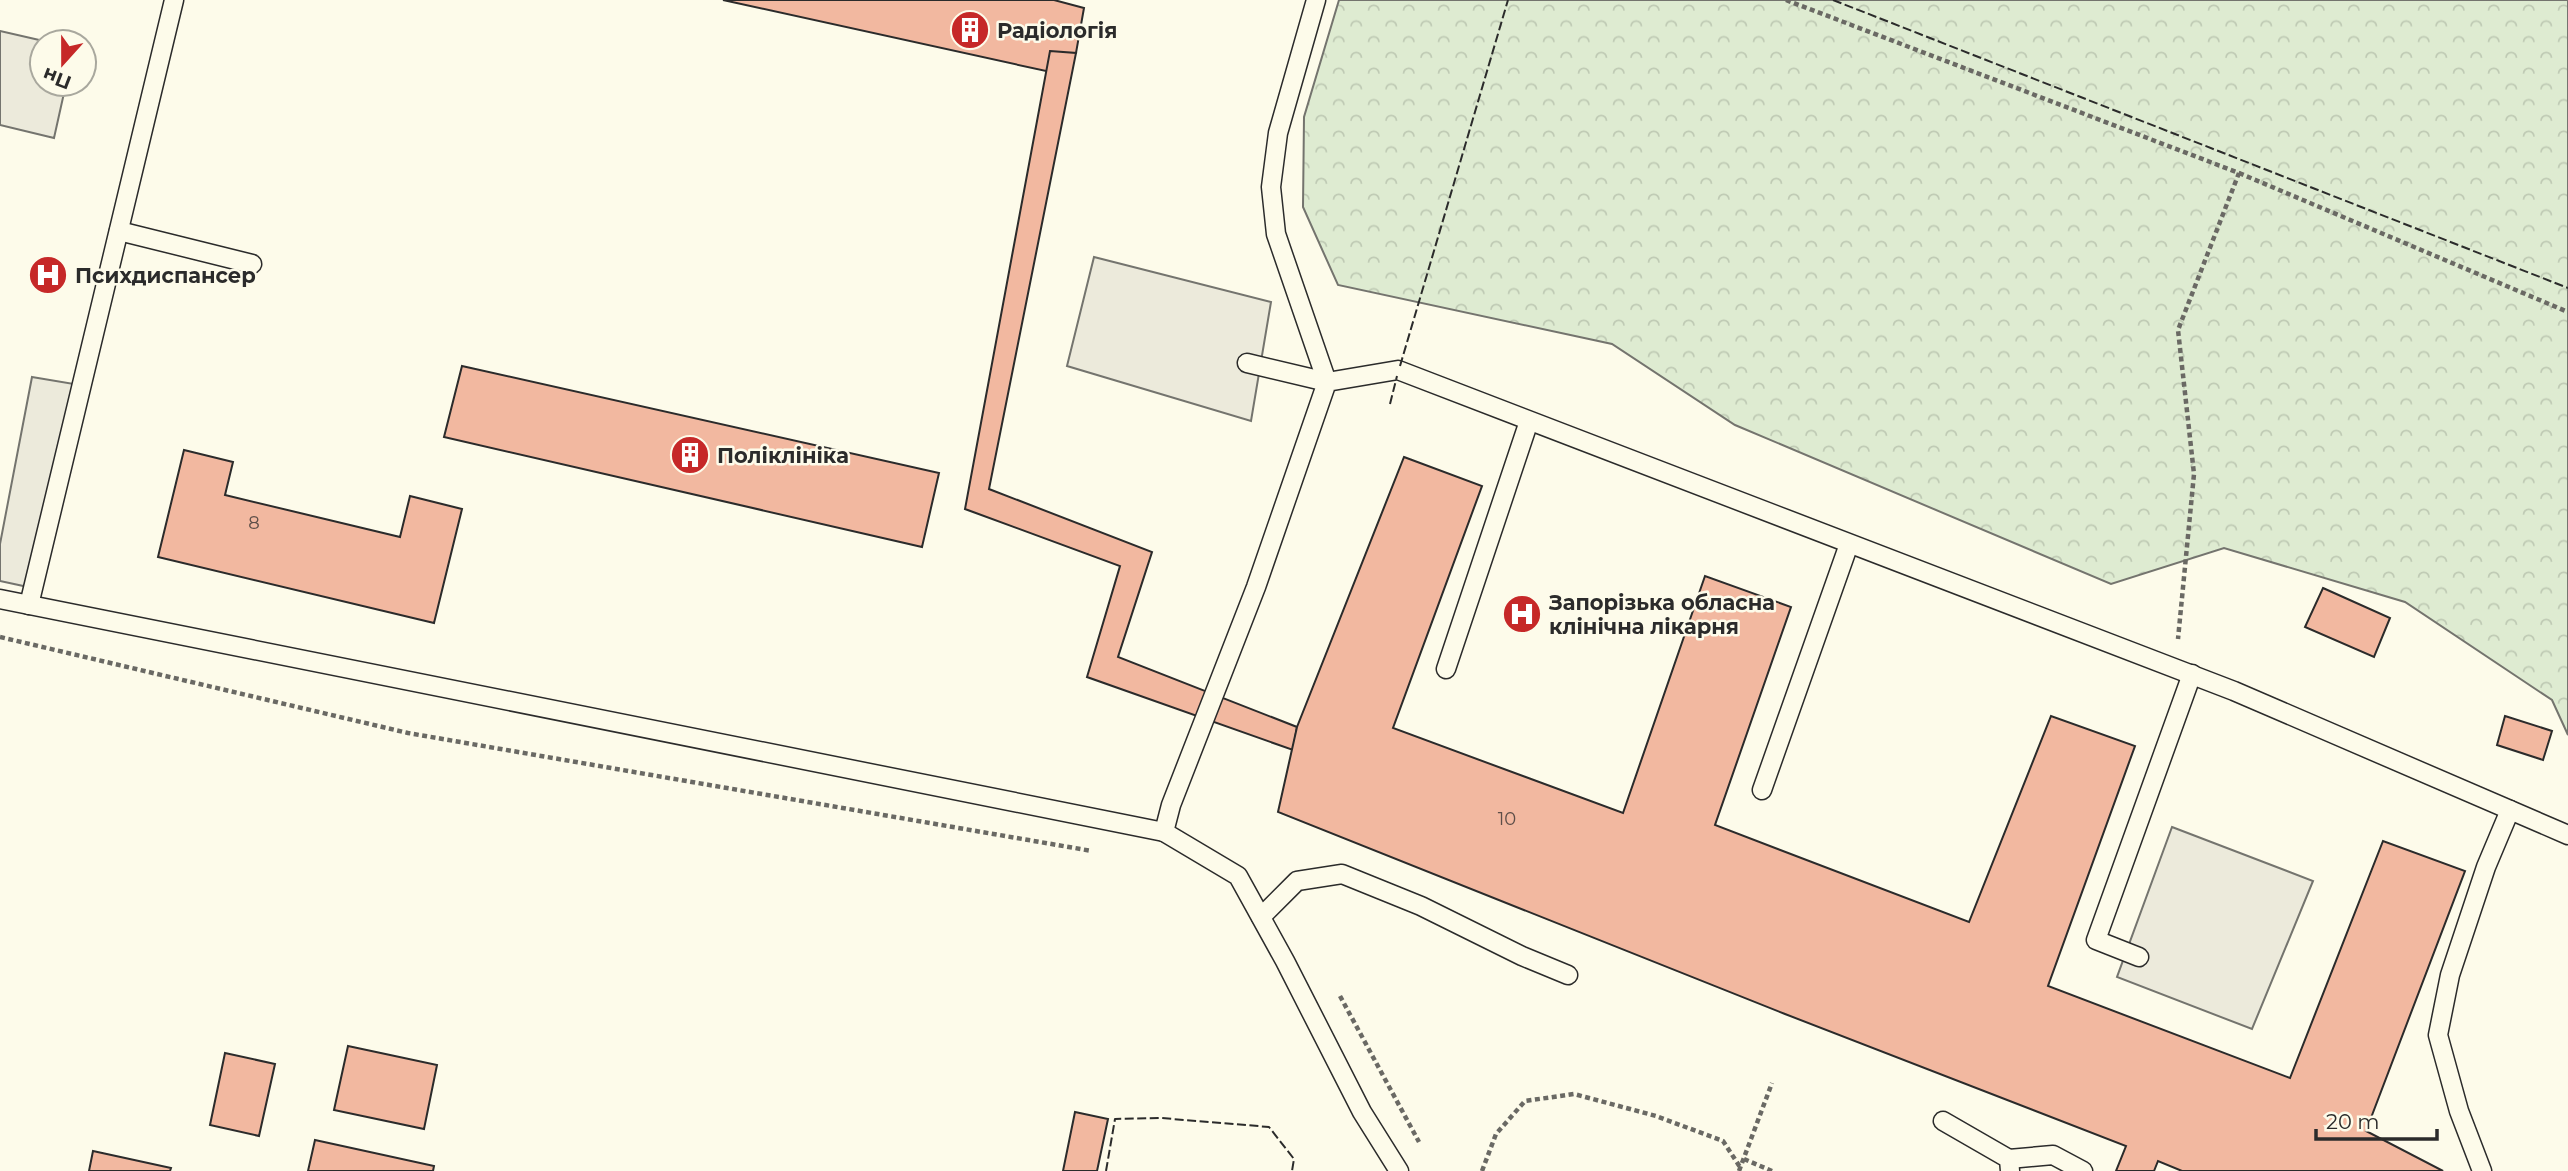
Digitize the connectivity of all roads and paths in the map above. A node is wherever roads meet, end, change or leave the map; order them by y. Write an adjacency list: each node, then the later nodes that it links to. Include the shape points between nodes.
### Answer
1 (174, 0): 5 (lane)
2 (1316, 0): 9 (lane, via 1278,133 1271,187 1276,234)
3 (1786, 0): 4 (path)
4 (2239, 173): 7 (path); 15 (path, via 2178,330 2194,474)
5 (119, 231): 6 (lane); 13 (lane)
6 (252, 264)
7 (2568, 312)
8 (1247, 363): 9 (lane)
9 (1327, 382): 10 (lane, via 1398,370); 20 (lane)
10 (1529, 421): 11 (lane); 16 (lane)
11 (1849, 544): 15 (lane); 18 (lane)
12 (0, 599): 13 (lane)
13 (29, 605): 20 (lane)
14 (0, 638): 22 (path, via 408,733)
15 (2175, 668): 17 (lane)
16 (1446, 669)
17 (2192, 674): 19 (lane); 24 (lane, via 2096,940)
18 (1762, 790)
19 (2510, 810): 21 (lane); 37 (lane, via 2454,963 2438,1034 2459,1111)
20 (1164, 832): 23 (lane, via 1238,876)
21 (2568, 835)
22 (1096, 852)
23 (1261, 918): 25 (lane, via 1297,881 1342,874); 33 (lane, via 1362,1112)
24 (2139, 957)
25 (1568, 975)
26 (1334, 987): 29 (path)
27 (1772, 1083): 30 (path)
28 (1943, 1121): 31 (lane)
29 (1422, 1148)
30 (1744, 1159): 32 (path); 35 (path)
31 (2010, 1165): 36 (lane, via 2053,1155)
32 (1740, 1169): 34 (path, via 1723,1141 1656,1116 1574,1094 1525,1101 1496,1134)
33 (1399, 1171)
34 (1482, 1171)
35 (1772, 1171)
36 (2083, 1171)
37 (2483, 1171)

